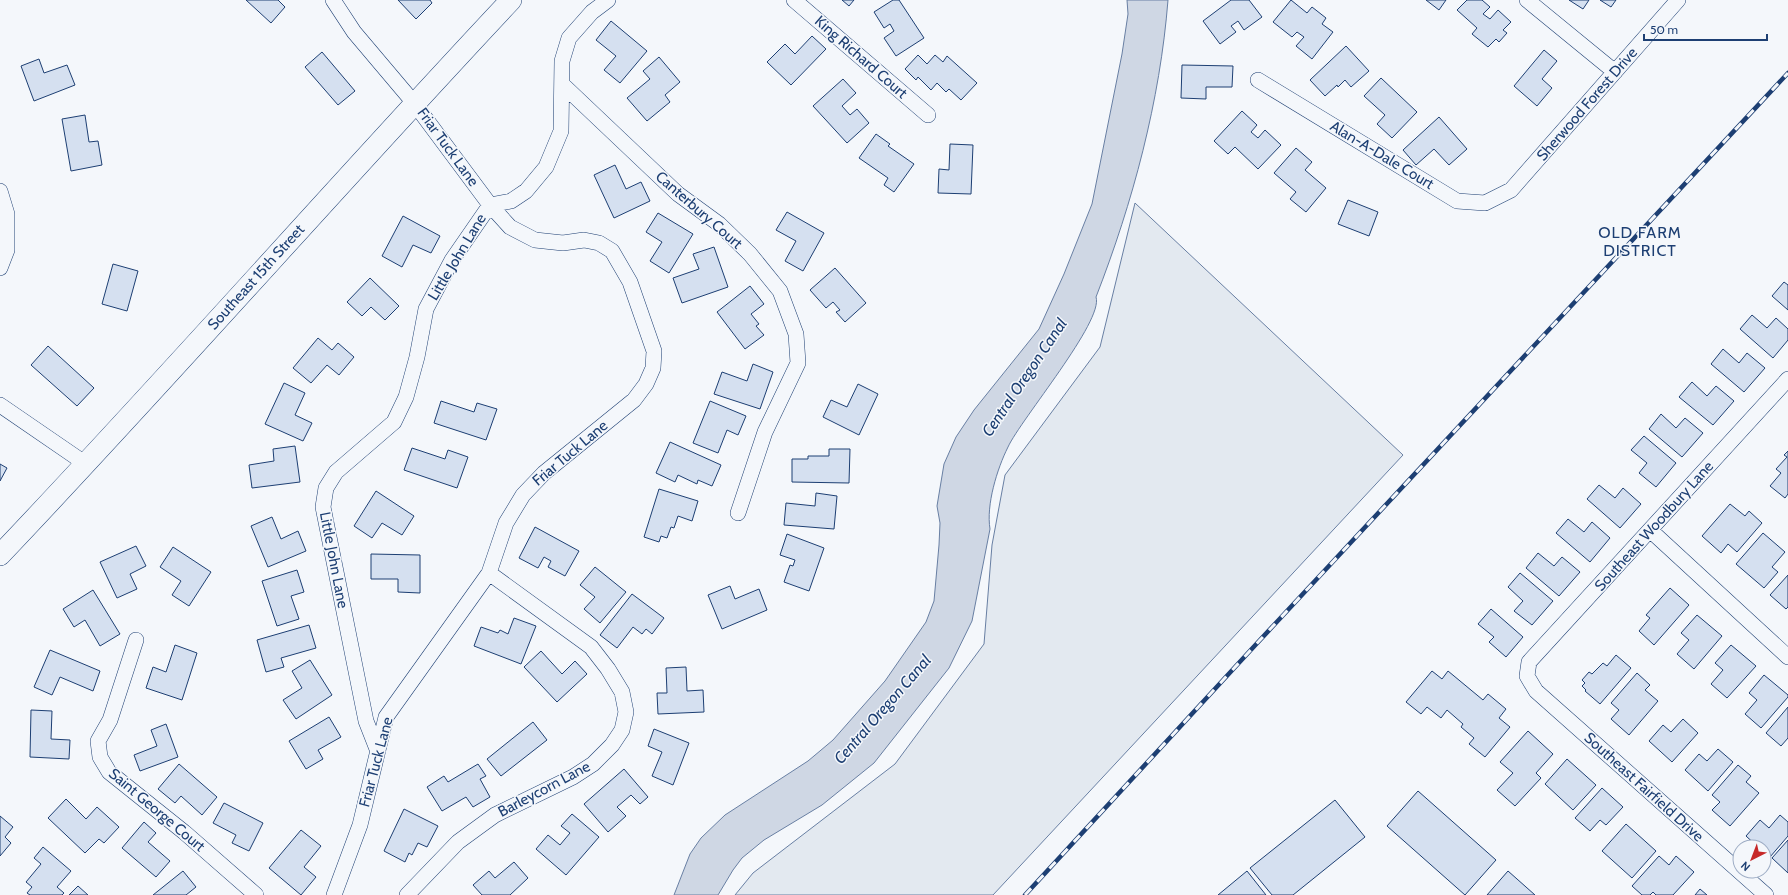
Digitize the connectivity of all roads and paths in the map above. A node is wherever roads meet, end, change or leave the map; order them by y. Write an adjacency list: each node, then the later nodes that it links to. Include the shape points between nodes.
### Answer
1 (333, 0): 10 (street, Friar Tuck Lane, via 354,32)
2 (511, 0): 10 (main road, Southeast 15th Street)
3 (608, 0): 9 (street, via 592,12 569,38 562,61)
4 (794, 0): 11 (street, King Richard Court)
5 (1527, 0): 7 (street)
6 (1678, 0): 7 (street, Sherwood Forest Drive)
7 (1615, 72): 12 (street, Sherwood Forest Drive)
8 (1258, 80): 12 (street, Alan-A-Dale Court, via 1457,201 1485,203)
9 (563, 85): 14 (street, via 561,132 546,167 526,191 511,201); 19 (street, Canterbury Court, via 678,194 719,224 750,254 780,291 796,334 798,363 765,432)
10 (414, 102): 14 (street, Friar Tuck Lane); 18 (main road, Southeast 15th Street)
11 (928, 115)
12 (1511, 190)
13 (0, 191): 15 (street, via 7,214 7,250)
14 (490, 205): 22 (street, Friar Tuck Lane, via 510,227 535,240 563,243 584,240 599,243 612,251 630,282 654,351 653,368 646,384 634,400 544,473 523,495 506,523); 26 (street, Little John Lane, via 452,260 426,309 408,390 394,422 336,472 326,488 323,507 366,721)
15 (0, 268)
16 (1786, 387): 20 (street, Southeast Woodbury Lane)
17 (0, 405): 18 (street)
18 (86, 464): 21 (main road, Southeast 15th Street)
19 (738, 513)
20 (1650, 530): 24 (street); 25 (street, Southeast Woodbury Lane, via 1530,662)
21 (0, 555)
22 (489, 573): 26 (street, Friar Tuck Lane, via 386,717); 29 (street, Barleycorn Lane, via 591,647 622,692 626,712 622,730 612,745 593,764 573,777 496,815 458,842)
23 (136, 640): 27 (street, Saint George Court, via 110,720 98,741 100,757 109,772 184,832)
24 (1788, 657)
25 (1527, 676): 30 (street, Southeast Fairfield Drive, via 1536,691)
26 (377, 749): 28 (street, Friar Tuck Lane, via 360,825)
27 (256, 895)
28 (334, 895)
29 (407, 895)
30 (1766, 895)

